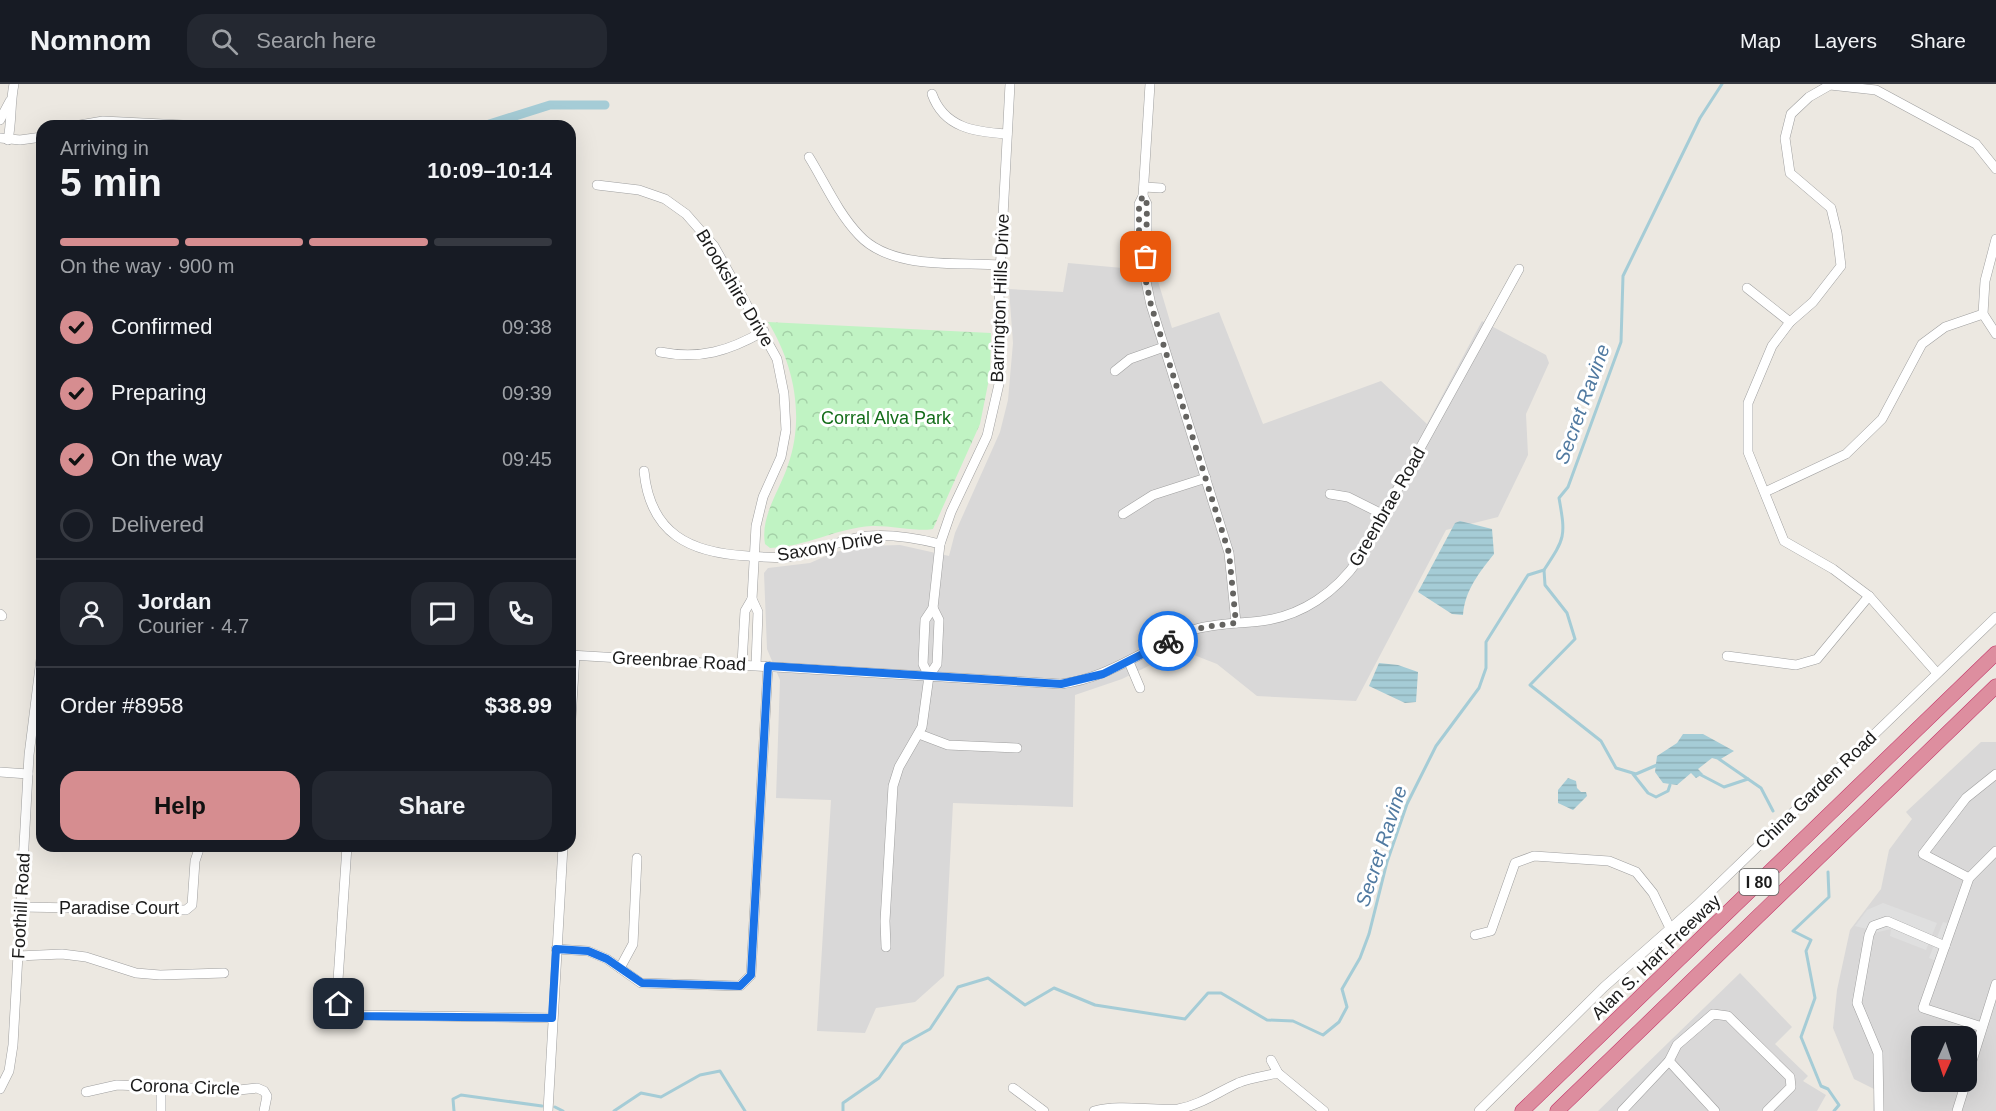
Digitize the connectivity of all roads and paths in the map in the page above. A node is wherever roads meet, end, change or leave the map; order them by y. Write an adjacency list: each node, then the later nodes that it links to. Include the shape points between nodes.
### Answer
1 (14, 84): 5 (street)
2 (1010, 84): 8 (street, Barrington Hills Drive)
3 (1150, 84): 15 (street)
4 (932, 94): 8 (street, via 939,109 958,125 973,131)
5 (10, 101): 6 (street); 7 (street)
6 (0, 119): 7 (street)
7 (12, 121): 10 (street)
8 (1007, 134): 17 (street, Barrington Hills Drive)
9 (36, 137): 10 (street)
10 (4, 139)
11 (809, 157): 17 (street, via 852,227 883,253 903,259)
12 (1996, 169): 21 (street, via 1976,144 1876,90 1830,85 1809,97 1791,114 1785,138 1790,173 1831,208 1841,266 1813,302)
13 (597, 185): 22 (street, Brookshire Drive, via 639,190 665,199 686,214 714,246)
14 (1161, 188): 15 (street)
15 (1144, 191): 24 (street, via 1139,204 1139,266)
16 (1996, 239): 20 (street, via 1985,281)
17 (1000, 265): 33 (street, Barrington Hills Drive, via 1001,362 994,410 987,436)
18 (1519, 269): 32 (street, Greenbrae Road)
19 (1747, 288): 21 (street)
20 (1983, 314): 23 (street); 29 (street, via 1945,327 1922,344 1882,419 1846,454)
21 (1790, 322): 29 (street, via 1772,346 1748,403 1748,452)
22 (764, 331): 25 (street, via 716,353 691,356); 34 (street, Brookshire Drive, via 782,375 786,430 781,457 759,511)
23 (1996, 334)
24 (1164, 346): 26 (street, via 1130,359); 28 (street)
25 (660, 352)
26 (1115, 371)
27 (644, 471): 34 (street, Saxony Drive, via 650,501 673,534 702,550)
28 (1206, 478): 31 (street, via 1153,495); 39 (street, via 1229,553)
29 (1765, 492): 35 (street, via 1784,541 1833,569)
30 (1330, 494): 32 (street, via 1348,497)
31 (1123, 514)
32 (1384, 515): 39 (street, Greenbrae Road, via 1353,568 1322,597 1281,617)
33 (940, 544): 34 (street, Saxony Drive, via 904,536 867,536 791,556); 37 (street, Barrington Hills Drive)
34 (754, 557): 36 (street, Brookshire Drive)
35 (1869, 596): 42 (street, via 1817,659 1796,665); 47 (street)
36 (752, 600): 44 (street, Brookshire Drive, via 745,611); 45 (street, Brookshire Drive, via 758,612)
37 (933, 608): 48 (street, Barrington Hills Drive, via 939,620 937,664); 48 (street, Barrington Hills Drive, via 925,620 923,664)
38 (1996, 616): 47 (street, China Garden Road)
39 (1236, 623): 43 (street, Greenbrae Road, via 1192,630)
40 (1996, 653): 91 (highway, Alan S. Hart Freeway / I 80)
41 (576, 655): 44 (street, Greenbrae Road)
42 (1727, 656)
43 (1129, 662): 48 (street, Greenbrae Road, via 1095,677 1061,684); 50 (street)
44 (742, 664): 45 (street, Greenbrae Road)
45 (756, 665): 46 (street, Greenbrae Road)
46 (768, 666): 48 (street, Greenbrae Road); 70 (street, via 751,975 740,986 642,983)
47 (1936, 672): 64 (street, China Garden Road)
48 (929, 676): 52 (street, via 927,706)
49 (1996, 686): 92 (highway, I 80)
50 (1140, 688)
51 (36, 704): 55 (street, Foothill Road)
52 (919, 734): 53 (street, via 948,745); 67 (street, via 899,767 893,786)
53 (1017, 748)
54 (0, 772): 55 (street)
55 (28, 774): 63 (street, Foothill Road)
56 (1996, 774): 62 (street, via 1966,798 1923,854)
57 (1996, 851): 62 (street)
58 (198, 852): 63 (street, Paradise Court, via 192,905 186,910)
59 (347, 852): 73 (street, via 337,995 343,1011 355,1016)
60 (563, 852): 68 (street)
61 (637, 858): 70 (street, via 633,944)
62 (1969, 878): 66 (street)
63 (21, 907): 69 (street, Foothill Road)
64 (1670, 928): 65 (street, via 1653,893 1636,872 1609,861 1534,856 1515,863 1491,931); 90 (street, China Garden Road, via 1604,987)
65 (1475, 935)
66 (1945, 946): 74 (street, via 1923,1008); 96 (street, via 1887,921 1874,926 1869,935 1857,1003 1878,1053)
67 (886, 947)
68 (556, 949): 70 (street, via 588,951); 73 (street)
69 (18, 956): 71 (street, via 74,956 136,973 160,975); 81 (street, Foothill Road, via 11,1061)
70 (620, 968)
71 (224, 973)
72 (1996, 984): 74 (street)
73 (552, 1018): 86 (street)
74 (1982, 1027): 75 (street)
75 (1977, 1044)
76 (1271, 1060): 78 (street)
77 (1669, 1061): 93 (street); 94 (street); 95 (street, via 1677,1045 1713,1014 1728,1016 1790,1077 1791,1087)
78 (1278, 1073): 88 (street, via 1239,1083 1178,1109); 89 (street)
79 (161, 1087): 82 (street, Corona Circle, via 106,1086); 84 (street); 85 (street, Corona Circle, via 257,1088 267,1096)
80 (1013, 1088): 87 (street)
81 (0, 1089)
82 (86, 1092)
83 (1963, 1092): 97 (street)
84 (161, 1111)
85 (264, 1111)
86 (548, 1111)
87 (1044, 1111)
88 (1094, 1111)
89 (1324, 1111)
90 (1479, 1111)
91 (1522, 1111)
92 (1557, 1111)
93 (1622, 1111)
94 (1715, 1111)
95 (1767, 1111)
96 (1879, 1111)
97 (1957, 1111)

